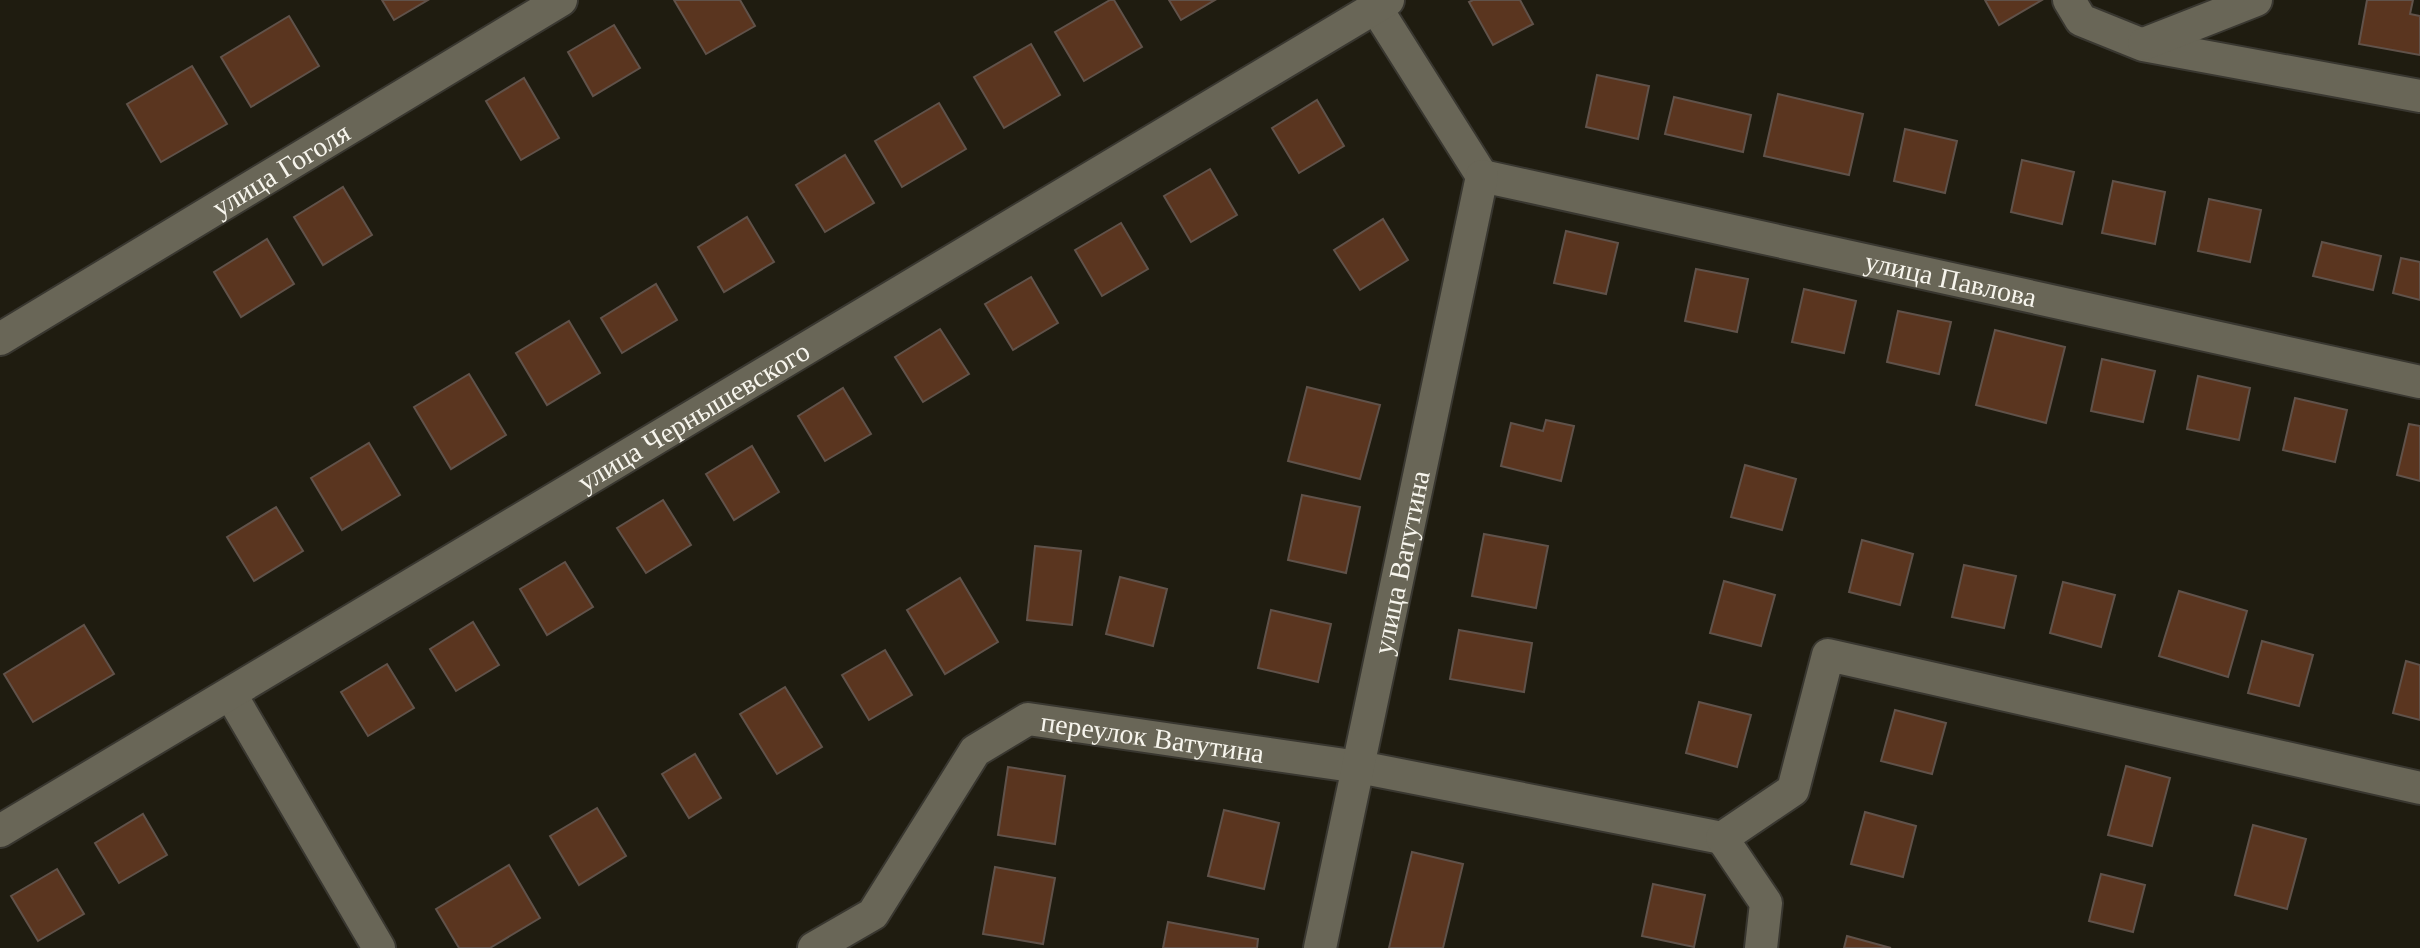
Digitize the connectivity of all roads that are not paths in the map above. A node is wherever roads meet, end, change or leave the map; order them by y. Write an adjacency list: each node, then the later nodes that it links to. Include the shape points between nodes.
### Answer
1 (561, 0): 8 (street, улица Гоголя)
2 (2069, 0): 5 (street, via 2081,20)
3 (2256, 0): 5 (street)
4 (1382, 4): 7 (street); 10 (street, улица Чернышевского)
5 (2143, 45): 6 (street)
6 (2420, 96)
7 (1482, 176): 9 (street, улица Павлова); 11 (street, улица Ватутина)
8 (0, 339)
9 (2420, 382)
10 (231, 695): 13 (street, улица Чернышевского); 15 (street)
11 (1359, 767): 14 (street, переулок Ватутина); 16 (street, переулок Ватутина, via 1028,719 975,751 873,914); 17 (street, улица Ватутина)
12 (2420, 788): 14 (street, via 1828,655 1793,790)
13 (0, 831)
14 (1722, 838): 18 (street, via 1766,903)
15 (379, 948)
16 (814, 948)
17 (1320, 948)
18 (1761, 948)

